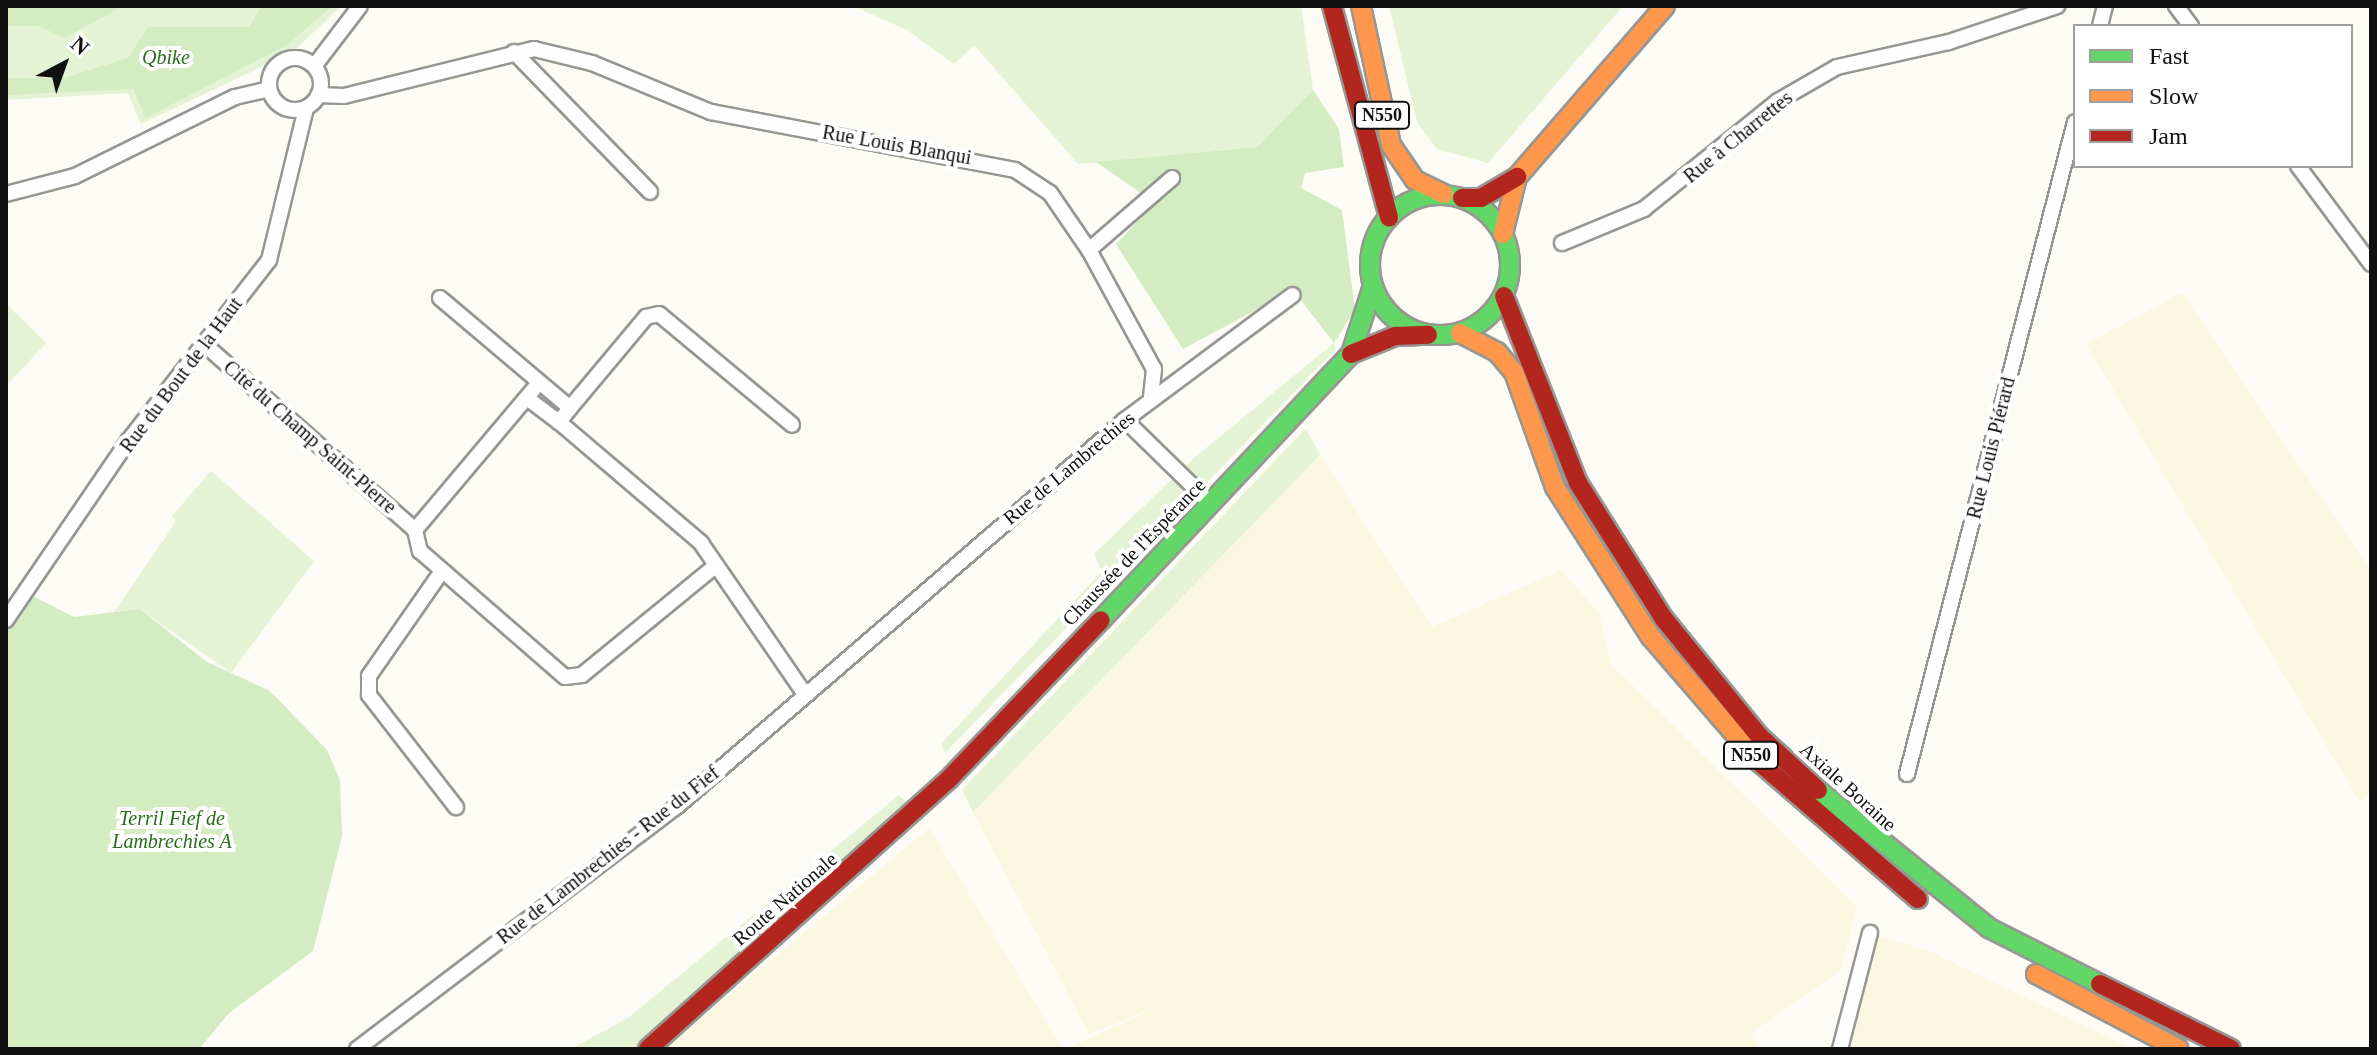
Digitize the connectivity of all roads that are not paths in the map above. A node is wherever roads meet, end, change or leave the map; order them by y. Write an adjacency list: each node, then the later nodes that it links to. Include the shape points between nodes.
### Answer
1 (360, 6): 9 (street)
2 (1332, 6): 20 (main road, N550, via 1339,52)
3 (1361, 6): 19 (main road, N550, via 1391,145 1415,180)
4 (1665, 6): 15 (main road)
5 (2057, 6): 22 (street, Rue à Charrettes, via 1949,42 1837,67 1778,101 1644,209)
6 (2176, 6): 7 (street)
7 (2190, 24)
8 (514, 52): 11 (street, Rue Louis Blanqui, via 344,96); 17 (street); 23 (street, Rue Louis Blanqui, via 592,63 711,112 994,162 1035,179)
9 (315, 65): 10 (street, via 279,64); 11 (street)
10 (269, 89): 12 (street, via 283,108); 18 (street, via 235,97 75,176)
11 (318, 95): 12 (street)
12 (306, 108): 31 (street, Rue du Bout de la Haut, via 269,260)
13 (2073, 130): 47 (street, Rue Louis Piérard)
14 (2299, 168): 24 (street)
15 (1517, 177): 19 (main road, via 1481,198); 21 (main road)
16 (1172, 178): 23 (street)
17 (650, 192)
18 (6, 194)
19 (1455, 197): 20 (main road, via 1418,198); 21 (main road, N550)
20 (1389, 217): 25 (main road, via 1371,252)
21 (1503, 234): 27 (main road, N550, via 1511,265)
22 (1562, 243)
23 (1089, 250): 35 (street, Rue Louis Blanqui, via 1154,369)
24 (2371, 264)
25 (1373, 286): 30 (main road, via 1390,315); 32 (main road)
26 (1293, 295): 35 (street, Rue de Lambrechies)
27 (1504, 296): 29 (main road, via 1485,320); 55 (main road, Axiale Boraine / N550, via 1578,483 1664,619 1759,736 1874,841 1989,928)
28 (440, 298): 33 (street)
29 (1460, 333): 30 (main road); 54 (main road, Axiale Boraine / N550, via 1497,352 1514,372 1577,528 1651,637 1754,757 1870,862 1970,935)
30 (1428, 335): 32 (main road, via 1395,336)
31 (204, 344): 41 (street, Cité du Champ Saint-Pierre); 44 (street, Rue du Bout de la Haut)
32 (1351, 354): 40 (main road, Chaussée de l'Espérance)
33 (539, 383): 34 (street, Cité du Champ Saint-Pierre); 36 (street)
34 (527, 398): 38 (street); 41 (street, Cité du Champ Saint-Pierre)
35 (1151, 399): 37 (street, Rue de Lambrechies)
36 (570, 408): 38 (street); 39 (street, via 646,317 659,314)
37 (1125, 420): 40 (street); 45 (street, Rue de Lambrechies)
38 (559, 422): 42 (street, via 701,543)
39 (792, 425)
40 (1211, 504): 48 (main road, Chaussée de l'Espérance)
41 (415, 530): 43 (street, Cité du Champ Saint-Pierre, via 420,551)
42 (715, 566): 43 (street, Cité du Champ Saint-Pierre, via 574,678); 46 (street)
43 (442, 571): 49 (street, via 369,676 369,695)
44 (6, 620)
45 (852, 650): 46 (street, Rue de Lambrechies - Rue du Fief)
46 (804, 693): 51 (street, Rue de Lambrechies - Rue du Fief, via 675,808)
47 (1907, 774)
48 (948, 780): 52 (main road, Route Nationale)
49 (456, 807)
50 (1870, 933): 53 (street)
51 (357, 1049)
52 (648, 1049)
53 (1840, 1049)
54 (2179, 1049)
55 (2231, 1049)

